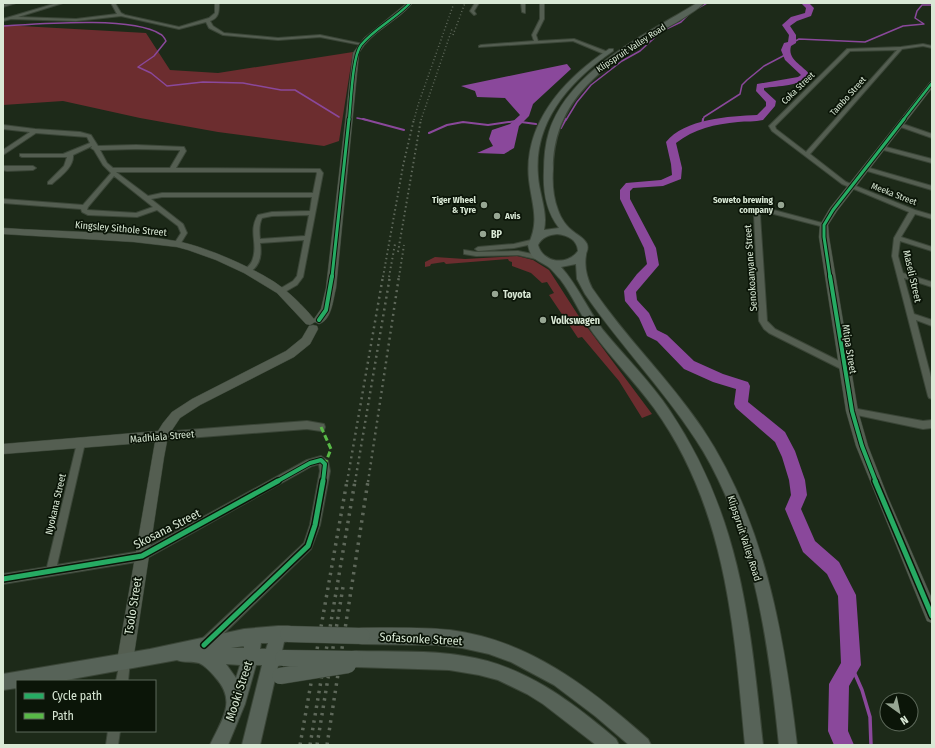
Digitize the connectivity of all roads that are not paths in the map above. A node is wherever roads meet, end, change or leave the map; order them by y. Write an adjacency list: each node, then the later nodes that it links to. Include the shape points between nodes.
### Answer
1 (14, 3): 12 (street)
2 (61, 3): 17 (street)
3 (113, 3): 14 (street)
4 (216, 3): 19 (street, via 216,15)
5 (406, 3): 16 (street)
6 (410, 3): 16 (street)
7 (477, 3): 15 (street, via 472,12)
8 (523, 3): 13 (street)
9 (542, 3): 20 (street, via 542,19 534,35)
10 (688, 3): 25 (main road, Klipspruit Valley Road)
11 (701, 3): 56 (main road, Klipspruit Valley Road, via 600,67 575,92 561,113 550,143 550,196 555,216)
12 (3, 6)
13 (524, 12)
14 (121, 14): 17 (street, via 76,20); 19 (street, via 170,28 185,27)
15 (474, 14)
16 (396, 16): 21 (street)
17 (13, 18): 18 (street)
18 (3, 20)
19 (207, 20): 21 (street, via 211,28 223,34 278,39 320,36)
20 (536, 42): 22 (street); 25 (street, via 576,40)
21 (361, 44): 70 (street, via 356,53 331,288 326,310)
22 (481, 46)
23 (932, 47): 24 (street, Coka Street, via 923,45)
24 (901, 48): 34 (street, Tambo Street); 34 (street, Coka Street, via 849,50 772,126)
25 (606, 53): 59 (main road, Klipspruit Valley Road, via 581,71 564,89 540,129 533,172 540,222)
26 (932, 83): 27 (street)
27 (900, 126): 30 (street); 32 (street)
28 (3, 127): 29 (street)
29 (35, 131): 31 (street, via 84,134 89,136); 33 (street)
30 (932, 136)
31 (94, 146): 36 (street); 41 (street, via 182,148 183,151); 42 (street)
32 (882, 148): 37 (street); 39 (street)
33 (3, 153)
34 (807, 154): 44 (street, Coka Street)
35 (22, 155): 36 (street)
36 (70, 155): 43 (street, via 71,159 66,167)
37 (932, 161)
38 (33, 168): 40 (street)
39 (866, 169): 44 (street); 45 (street)
40 (4, 170)
41 (172, 170): 42 (street); 46 (street, via 316,170 320,173)
42 (113, 172): 47 (street); 49 (street)
43 (50, 183)
44 (851, 187): 51 (street, Meeka Street); 54 (street)
45 (932, 188)
46 (316, 195): 47 (street, via 162,195); 52 (street)
47 (147, 198): 50 (street)
48 (3, 201): 49 (street)
49 (85, 207): 50 (street, via 84,210 88,213 134,215)
50 (158, 207): 61 (street, via 183,227 184,233)
51 (913, 211): 53 (street, Meeka Street); 58 (street, Maseli Street)
52 (312, 213): 57 (street); 60 (street, via 260,216 256,222)
53 (932, 217)
54 (824, 226): 72 (street, Mtipa Street); 72 (street, Senokoanyane Street, via 766,210 760,211 757,215 763,321 772,331)
55 (3, 231): 61 (street, Kingsley Sithole Street)
56 (570, 234): 59 (main road, via 550,232); 63 (main road, via 582,245)
57 (307, 238): 60 (street); 68 (street, via 300,279)
58 (897, 238): 62 (street); 66 (street, Maseli Street, via 894,251)
59 (536, 239): 64 (main road, via 533,249); 64 (street, via 519,245 466,252 518,253)
60 (257, 241): 65 (street, via 257,261)
61 (177, 244): 65 (street, Kingsley Sithole Street, via 205,252)
62 (932, 249)
63 (581, 256): 64 (main road, via 568,263); 104 (main road, Klipspruit Valley Road, via 581,273 587,289 698,432 727,484 753,555 767,608 783,692)
64 (545, 260): 94 (main road, Klipspruit Valley Road, via 558,269 598,331 666,415 690,454 707,489 727,549 740,610)
65 (246, 271): 68 (street, Kingsley Sithole Street)
66 (899, 274): 67 (street); 69 (street, Maseli Street)
67 (932, 285)
68 (280, 291): 70 (street, Kingsley Sithole Street)
69 (911, 316): 71 (street); 73 (street, Maseli Street)
70 (314, 324): 77 (street, via 306,341 290,354 183,410 172,419)
71 (932, 324)
72 (844, 367): 74 (street, Mtipa Street)
73 (932, 396)
74 (852, 411): 75 (street, via 923,425); 83 (street, Mtipa Street, via 881,495)
75 (932, 424)
76 (321, 426): 77 (street, Madhlala Street)
77 (162, 436): 78 (street, Madhlala Street); 80 (street, Tsolo Street)
78 (81, 443): 79 (street, Madhlala Street); 81 (street, Nyokana Street)
79 (3, 449)
80 (142, 556): 81 (street, Skosana Street); 86 (street, Skosana Street, via 310,463 321,460 324,464 325,471 315,525 308,546); 89 (street, Tsolo Street)
81 (51, 571): 82 (street, Skosana Street)
82 (3, 578)
83 (932, 616)
84 (283, 634): 85 (main road, Sofasonke Street); 88 (main road, Mooki Street); 101 (main road, Sofasonke Street, bridge, via 439,637 486,645 531,662 572,686)
85 (254, 636): 86 (main road, Sofasonke Street); 87 (main road, Mooki Street)
86 (202, 650): 87 (main road, Sofasonke Street); 89 (main road, Sofasonke Street); 95 (main road, via 227,677 235,694)
87 (251, 656): 88 (main road, Sofasonke Street); 95 (main road, Mooki Street)
88 (278, 658): 90 (main road, Sofasonke Street, bridge); 91 (main road, Mooki Street)
89 (125, 661): 92 (street, Tsolo Street); 93 (main road, Sofasonke Street)
90 (351, 662): 91 (main road, bridge); 100 (main road, Sofasonke Street, via 384,660 460,663 508,676 528,684 570,712)
91 (274, 678): 99 (main road, Mooki Street)
92 (122, 680)
93 (3, 682)
94 (749, 691): 102 (main road); 103 (main road, Klipspruit Valley Road)
95 (236, 708): 98 (main road, Mooki Street)
96 (114, 732): 97 (street)
97 (112, 745)
98 (219, 745)
99 (251, 745)
100 (610, 745)
101 (642, 745)
102 (746, 745)
103 (754, 745)
104 (788, 745)

